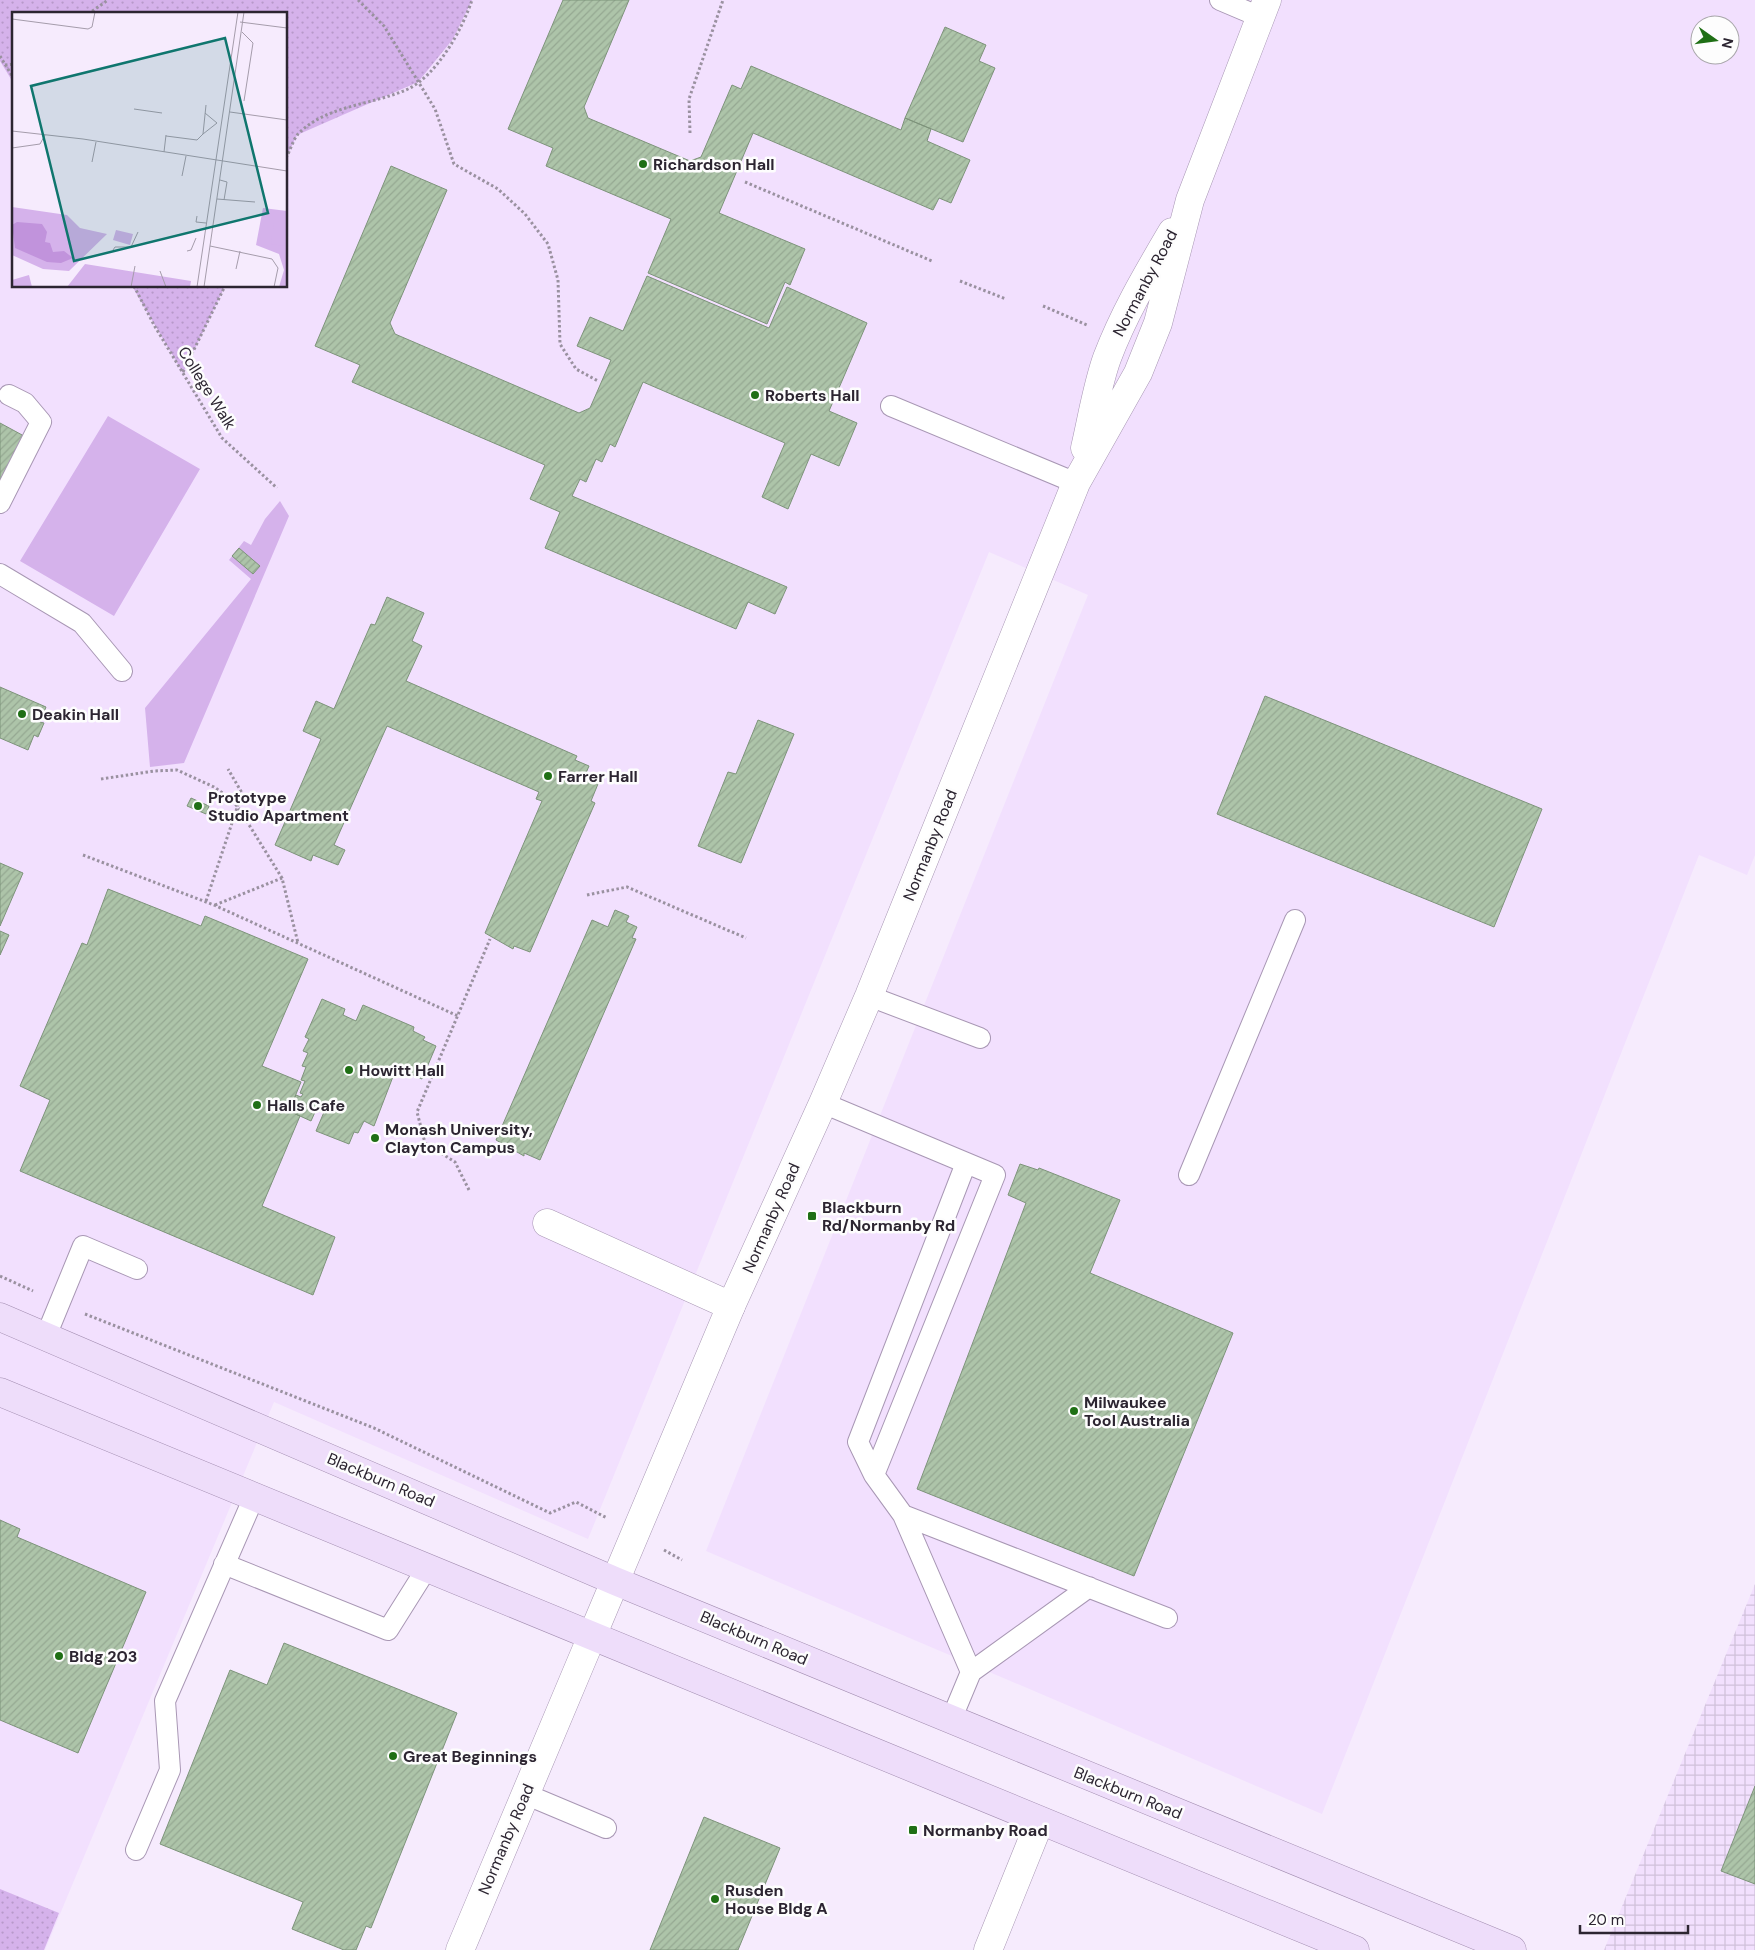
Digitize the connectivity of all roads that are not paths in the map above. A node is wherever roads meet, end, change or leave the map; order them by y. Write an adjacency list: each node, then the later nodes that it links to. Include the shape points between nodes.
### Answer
1 (1220, 0): 2 (lane)
2 (1264, 8): 5 (street, Normanby Road, via 1190,200 1127,310 1110,352)
3 (9, 395): 6 (lane, via 26,403 41,422)
4 (891, 406): 5 (lane)
5 (1076, 483): 10 (street, Normanby Road)
6 (0, 503)
7 (0, 574): 8 (lane, via 82,623)
8 (122, 671)
9 (1295, 920): 14 (lane)
10 (869, 996): 11 (lane); 12 (street, Normanby Road)
11 (980, 1038)
12 (823, 1103): 13 (lane); 17 (street, Normanby Road)
13 (966, 1163): 21 (lane, via 858,1442); 21 (lane, via 995,1175)
14 (1189, 1175)
15 (547, 1223): 17 (street)
16 (137, 1268): 19 (lane, via 83,1246)
17 (731, 1306): 26 (street, Normanby Road)
18 (0, 1317): 19 (main road, Blackburn Road)
19 (46, 1336): 26 (main road, Blackburn Road)
20 (0, 1392): 22 (main road)
21 (874, 1475): 23 (lane)
22 (254, 1496): 24 (lane); 25 (main road)
23 (903, 1515): 27 (lane); 30 (lane)
24 (224, 1564): 25 (lane, via 388,1630); 35 (lane, via 165,1701 170,1770)
25 (428, 1568): 29 (main road)
26 (615, 1581): 29 (street, Normanby Road); 31 (main road, Blackburn Road)
27 (1089, 1587): 28 (lane); 30 (lane)
28 (1167, 1618)
29 (592, 1636): 32 (street, Normanby Road); 33 (main road)
30 (970, 1672): 31 (lane)
31 (951, 1720): 39 (main road, Blackburn Road)
32 (525, 1794): 34 (lane); 36 (street, Normanby Road)
33 (1040, 1821): 37 (street); 38 (main road)
34 (606, 1828)
35 (136, 1850)
36 (460, 1950)
37 (988, 1950)
38 (1355, 1950)
39 (1512, 1950)

